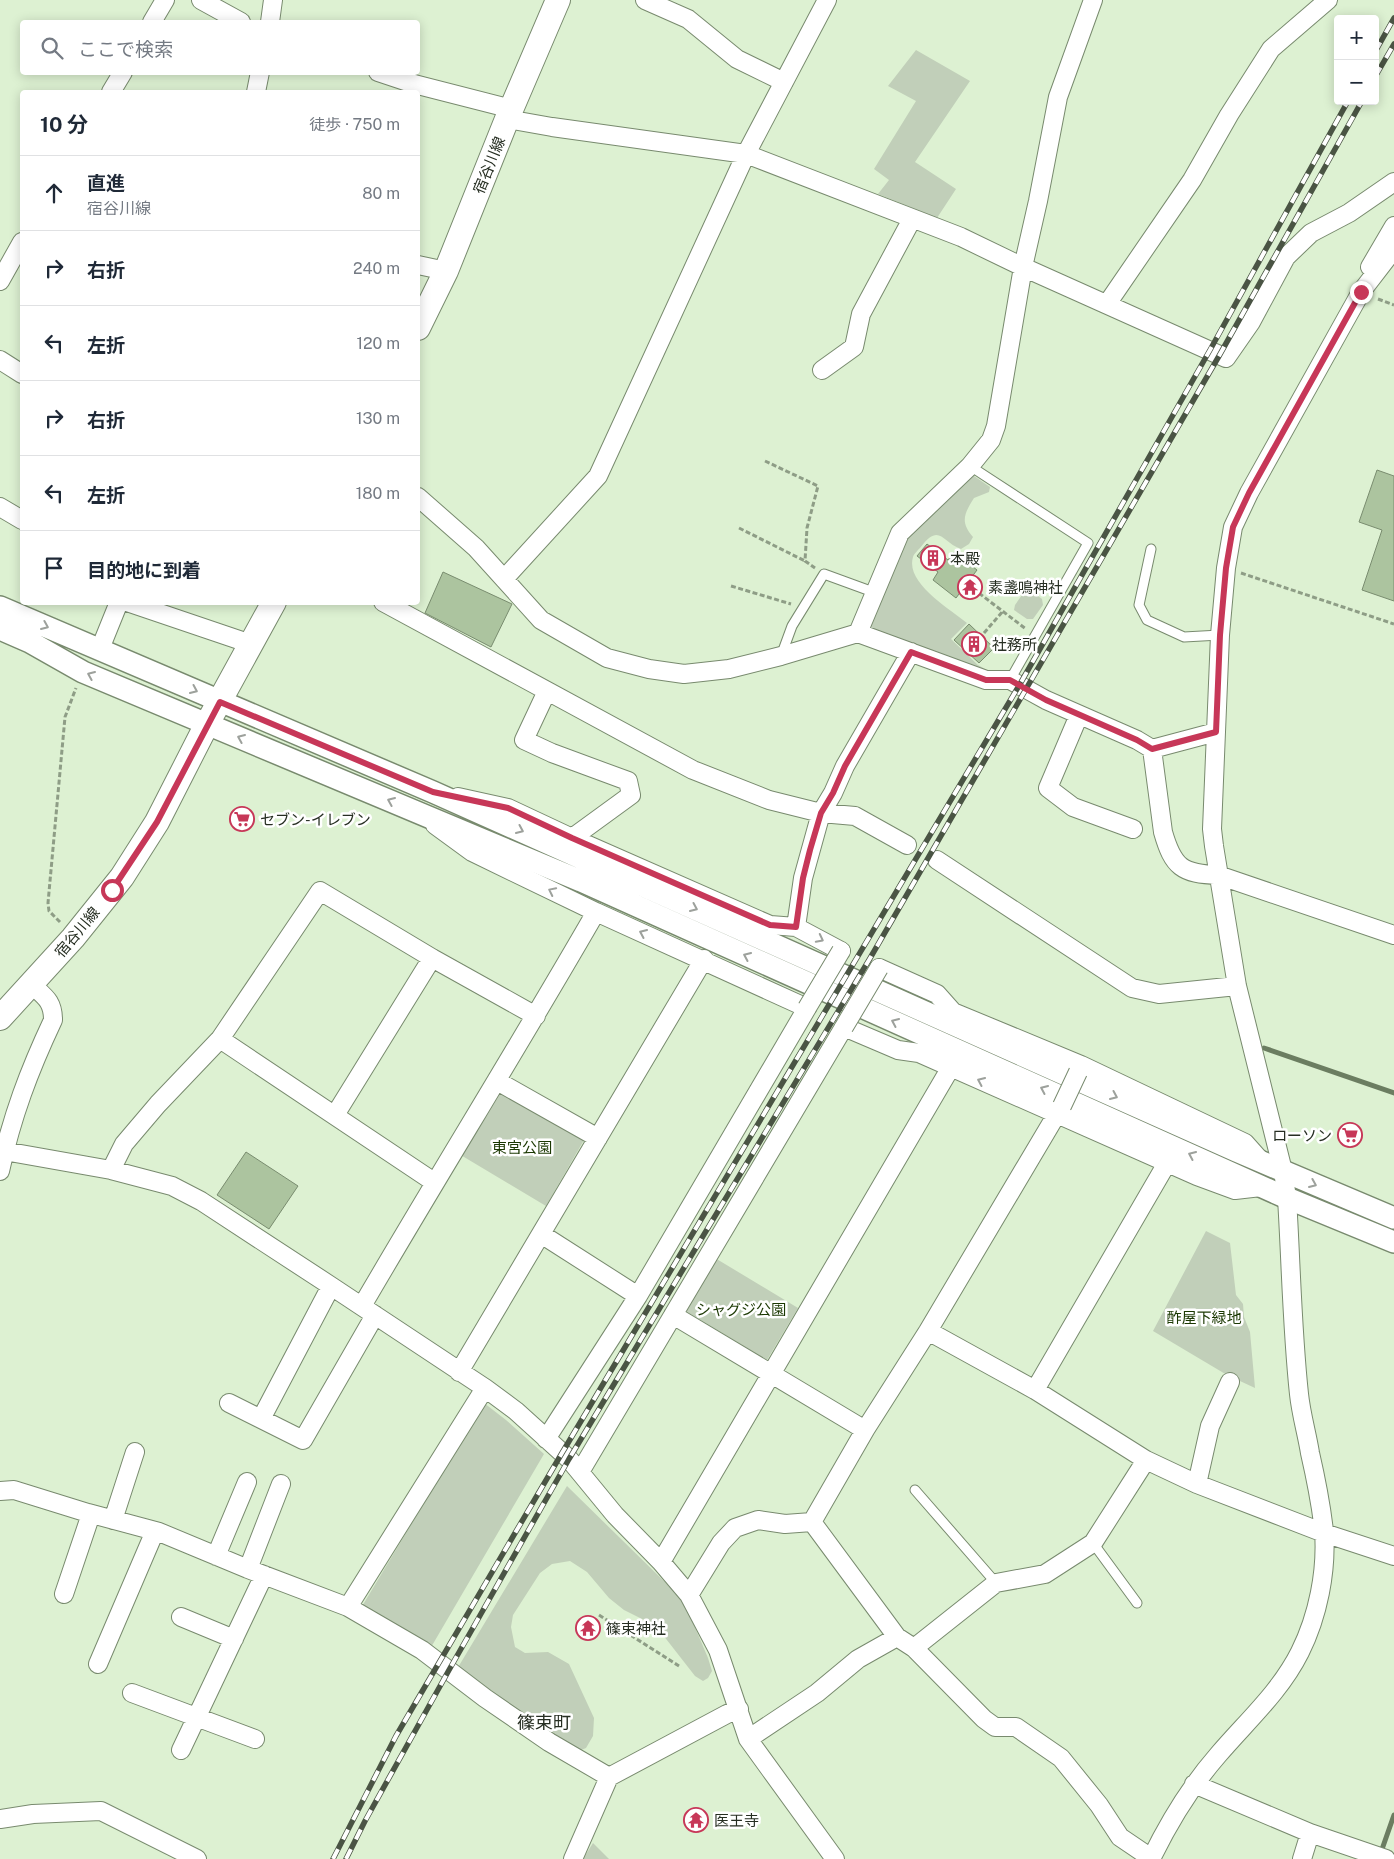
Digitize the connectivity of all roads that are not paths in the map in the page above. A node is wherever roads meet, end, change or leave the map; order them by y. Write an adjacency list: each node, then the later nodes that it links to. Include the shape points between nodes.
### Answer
1 (165, 0): 9 (street)
2 (201, 0): 10 (street)
3 (274, 0): 11 (street)
4 (558, 0): 18 (main road, 宿谷川線)
5 (645, 0): 15 (street, via 688,19 737,58)
6 (827, 0): 15 (street)
7 (1093, 0): 26 (street, via 1058,97)
8 (1328, 0): 30 (street, via 1271,49 1192,180)
9 (153, 20)
10 (237, 20)
11 (270, 20)
12 (121, 75): 16 (street)
13 (259, 75): 17 (street)
14 (387, 75): 18 (street)
15 (784, 82): 19 (street)
16 (112, 90)
17 (256, 90)
18 (509, 114): 19 (street, via 552,128); 27 (main road, 宿谷川線)
19 (746, 154): 21 (street); 40 (street, via 598,476)
20 (1394, 182): 30 (street, via 1349,213 1311,233 1286,257 1251,322 1226,358)
21 (912, 219): 26 (street, via 961,237); 33 (street, via 861,314 854,346)
22 (1394, 226): 29 (street, via 1363,281)
23 (20, 246): 28 (street)
24 (1394, 249): 29 (street)
25 (420, 265): 27 (street)
26 (1023, 268): 30 (street); 35 (street, via 996,426 991,440)
27 (446, 271): 31 (main road, 宿谷川線)
28 (0, 281)
29 (1361, 292): 49 (street, via 1233,527)
30 (1107, 304)
31 (420, 324)
32 (0, 360): 34 (street)
33 (822, 370)
34 (20, 373)
35 (970, 466): 41 (street, via 900,534); 54 (lane, via 1088,543)
36 (420, 499): 40 (street, via 476,548)
37 (0, 507): 38 (street)
38 (20, 519)
39 (1151, 549): 49 (lane, via 1139,605 1147,620 1184,637)
40 (504, 579): 53 (street, via 541,620 606,658 684,674 729,669)
41 (876, 593): 48 (street); 53 (lane, via 824,574 792,626)
42 (118, 605): 51 (street)
43 (136, 605): 50 (street)
44 (272, 605): 50 (main road, 宿谷川線)
45 (389, 605): 55 (street)
46 (0, 607): 51 (street, one-way to 51)
47 (0, 629): 58 (street, one-way to 47, via 83,672)
48 (858, 633): 52 (street); 53 (street)
49 (1220, 635): 59 (street)
50 (251, 644): 56 (main road, 宿谷川線)
51 (100, 649): 56 (street, one-way to 56)
52 (911, 652): 54 (street, via 986,680); 63 (street)
53 (781, 656)
54 (1010, 680): 57 (street)
55 (547, 691): 63 (street, via 692,770 769,800); 65 (street, via 524,740 628,782 631,795)
56 (220, 702): 58 (main road, 宿谷川線); 61 (street)
57 (1079, 715): 60 (street); 64 (street, via 1048,788 1073,808)
58 (207, 724): 62 (street, one-way to 58); 74 (main road, 宿谷川線, via 157,822 122,877)
59 (1216, 732): 60 (street); 68 (street, via 1212,828)
60 (1152, 749): 68 (street, via 1163,832 1172,855 1186,870)
61 (433, 792): 65 (street, via 508,808); 89 (street, one-way to 89)
62 (419, 813): 69 (street, one-way to 62, via 472,852); 94 (street, one-way to 62, via 581,881)
63 (821, 813): 66 (street, via 856,816); 70 (street, via 803,878)
64 (1133, 829)
65 (572, 838): 70 (street, via 770,925)
66 (908, 845)
67 (937, 860): 75 (street, via 1132,988 1159,994)
68 (1218, 875): 71 (street); 75 (street)
69 (596, 912): 73 (street, one-way to 69); 77 (street)
70 (796, 927): 76 (street, one-way to 76, bridge, via 841,951)
71 (1394, 935)
72 (432, 958): 77 (street); 80 (street, via 320,891); 85 (street)
73 (704, 959): 76 (street); 86 (street)
74 (32, 985): 78 (main road, 宿谷川線); 87 (street, via 49,1001 53,1020 24,1083)
75 (1237, 986): 92 (street)
76 (807, 1008): 100 (street)
77 (536, 1016): 83 (street)
78 (0, 1018)
79 (844, 1027): 81 (street, via 898,1050 919,1053); 82 (street, bridge, via 879,968 937,994 953,1012); 102 (street)
80 (220, 1038): 85 (street); 90 (street, via 124,1144)
81 (951, 1067): 84 (street, one-way to 81); 105 (street)
82 (1080, 1068): 84 (street, bridge); 89 (street, via 1245,1143)
83 (497, 1081): 86 (street); 93 (street)
84 (1059, 1111): 88 (street); 103 (street)
85 (335, 1115): 93 (street)
86 (598, 1138): 97 (street)
87 (4, 1151): 90 (street); 91 (street)
88 (1167, 1163): 94 (street, via 1235,1190); 108 (street)
89 (1263, 1163): 92 (street)
90 (111, 1170): 99 (street, via 172,1186 201,1201)
91 (0, 1171)
92 (1283, 1171): 95 (street); 96 (street, one-way to 96)
93 (434, 1182): 101 (street)
94 (1261, 1187): 95 (street)
95 (1286, 1198): 98 (street); 125 (street, via 1299,1396)
96 (1394, 1218)
97 (541, 1234): 100 (street); 104 (street)
98 (1394, 1242)
99 (331, 1286): 101 (street); 110 (street)
100 (638, 1296): 112 (street)
101 (369, 1310): 104 (street); 110 (street, via 303,1440)
102 (673, 1315): 105 (street); 115 (street)
103 (928, 1330): 108 (street); 111 (street)
104 (459, 1372): 107 (street)
105 (771, 1373): 111 (street); 129 (street)
106 (1230, 1382): 118 (street, via 1210,1426)
107 (485, 1388): 112 (street); 135 (street)
108 (1035, 1390): 114 (street)
109 (229, 1403): 110 (street)
110 (261, 1419)
111 (865, 1430): 123 (street)
112 (546, 1439): 115 (street)
113 (135, 1452): 122 (street)
114 (1146, 1460): 118 (street); 126 (street)
115 (580, 1472): 129 (street, via 615,1515)
116 (247, 1482): 127 (street)
117 (281, 1484): 130 (street)
118 (1197, 1484): 125 (street)
119 (915, 1490): 131 (lane)
120 (0, 1491): 121 (street, via 14,1490)
121 (91, 1514): 122 (street); 132 (street)
122 (113, 1520): 124 (street)
123 (812, 1522): 133 (street, via 785,1524 758,1520 735,1528 721,1543); 137 (street)
124 (155, 1532): 127 (street); 140 (street)
125 (1324, 1533): 128 (street); 148 (street, via 1318,1601 1300,1654 1269,1700)
126 (1093, 1542): 131 (street, via 1045,1574); 134 (lane)
127 (216, 1556): 130 (street)
128 (1394, 1556)
129 (661, 1562): 133 (street)
130 (256, 1572): 135 (street); 138 (street)
131 (996, 1583): 139 (street)
132 (64, 1594)
133 (689, 1595): 142 (street, via 718,1650)
134 (1137, 1603)
135 (348, 1607): 147 (street, via 422,1650 549,1742)
136 (180, 1617): 138 (street)
137 (897, 1637): 139 (street); 145 (street, via 858,1659 817,1694)
138 (234, 1639): 143 (street)
139 (914, 1648): 154 (street, via 984,1719 995,1727 1016,1728 1062,1758 1120,1837)
140 (98, 1664)
141 (132, 1693): 143 (street)
142 (739, 1710): 145 (street); 147 (street)
143 (196, 1717): 144 (street); 146 (street)
144 (255, 1739)
145 (748, 1739): 153 (street)
146 (181, 1750)
147 (609, 1777): 152 (street)
148 (1194, 1784): 150 (street); 154 (street)
149 (0, 1819): 151 (street, via 101,1811)
150 (1310, 1833): 155 (street); 156 (street)
151 (197, 1859)
152 (573, 1859)
153 (835, 1859)
154 (1151, 1859)
155 (1302, 1859)
156 (1386, 1859)

